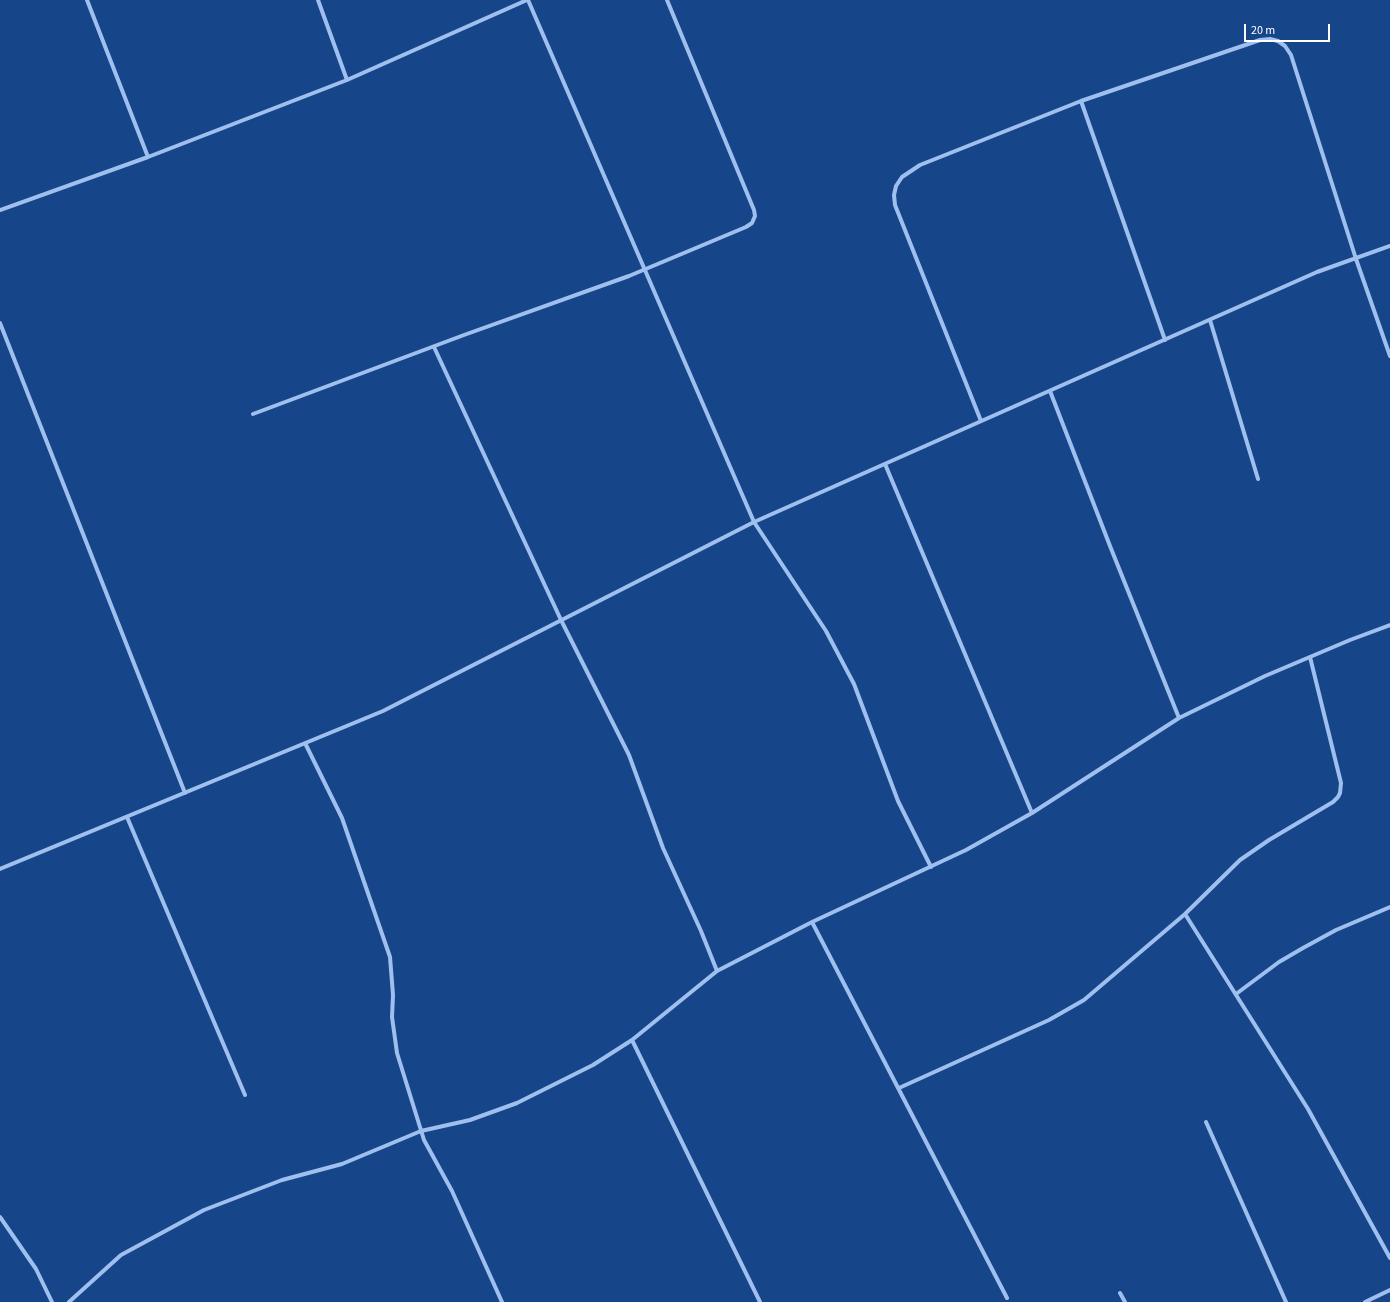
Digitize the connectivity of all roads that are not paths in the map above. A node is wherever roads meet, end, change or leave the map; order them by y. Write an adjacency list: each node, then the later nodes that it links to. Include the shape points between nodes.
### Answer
1 (87, 0): 7 (street)
2 (318, 0): 5 (street)
3 (528, 0): 5 (street); 11 (street)
4 (667, 0): 11 (street, via 755,216 746,227)
5 (347, 80): 7 (street)
6 (1081, 101): 10 (street, via 1260,40 1270,38 1278,41 1286,46 1291,55); 14 (street); 19 (street, via 920,165 902,177 896,186 895,205)
7 (148, 158): 8 (street)
8 (0, 210)
9 (1390, 246): 10 (street)
10 (1356, 259): 12 (street, via 1317,272); 16 (street)
11 (644, 270): 15 (street); 22 (street)
12 (1210, 320): 14 (street); 21 (street)
13 (0, 323): 28 (street)
14 (1165, 340): 17 (street)
15 (434, 347): 18 (street); 23 (street)
16 (1390, 356)
17 (1050, 391): 19 (street); 26 (street)
18 (253, 414)
19 (981, 421): 20 (street)
20 (885, 464): 22 (street); 29 (street)
21 (1258, 480)
22 (754, 522): 23 (street); 31 (street, via 826,631 854,684 898,801)
23 (561, 620): 27 (street, via 383,711); 36 (street, via 629,755 663,848)
24 (1390, 625): 25 (street)
25 (1310, 657): 26 (street); 34 (street, via 1341,783 1340,793 1333,802 1240,860)
26 (1179, 718): 29 (street)
27 (305, 743): 28 (street); 42 (street, via 342,818 390,957 392,1017 397,1053)
28 (185, 793): 30 (street)
29 (1032, 813): 31 (street)
30 (127, 816): 32 (street); 40 (street)
31 (931, 867): 35 (street)
32 (0, 869)
33 (1390, 907): 37 (street, via 1336,930 1303,948 1279,962)
34 (1185, 914): 37 (street); 39 (street, via 1084,1000 1049,1020)
35 (812, 922): 36 (street); 39 (street)
36 (717, 971): 38 (street)
37 (1236, 994): 44 (street, via 1308,1109)
38 (632, 1040): 42 (street, via 593,1065 517,1103 470,1120); 51 (street)
39 (900, 1088): 47 (street)
40 (245, 1095)
41 (1206, 1122): 53 (street)
42 (422, 1131): 49 (street, via 342,1164 282,1180 204,1210 121,1255); 50 (street, via 424,1140 452,1191)
43 (0, 1217): 48 (street, via 36,1269)
44 (1390, 1258)
45 (1390, 1290): 54 (street)
46 (1120, 1292): 52 (street)
47 (1007, 1298)
48 (52, 1302)
49 (69, 1302)
50 (502, 1302)
51 (760, 1302)
52 (1125, 1302)
53 (1286, 1302)
54 (1365, 1302)

